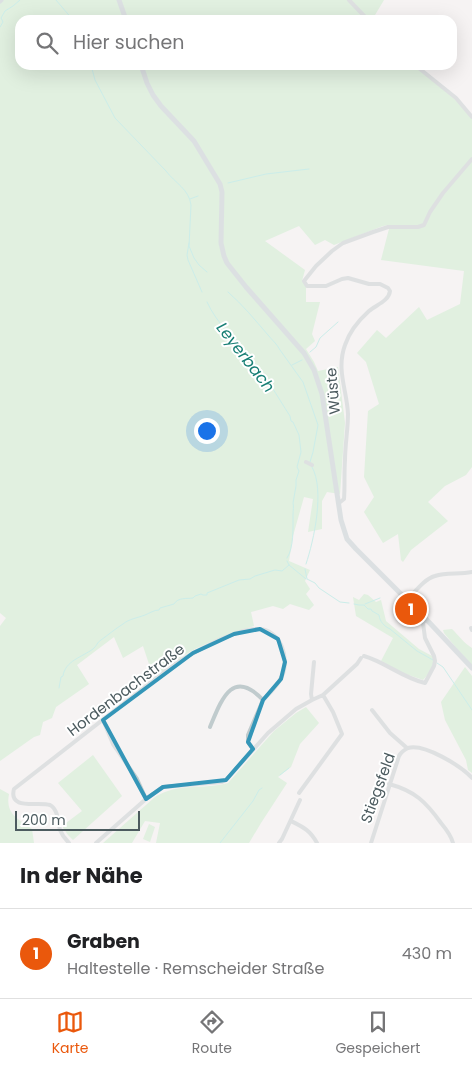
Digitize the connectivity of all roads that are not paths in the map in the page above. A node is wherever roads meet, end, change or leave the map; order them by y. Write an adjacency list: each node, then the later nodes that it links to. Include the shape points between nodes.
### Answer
1 (119, 0): 3 (main road)
2 (349, 0): 4 (street)
3 (124, 15)
4 (363, 15)
5 (143, 70): 11 (main road, via 153,95 194,140 220,184 224,256 246,287 304,353 314,370 322,394)
6 (421, 70): 7 (street, via 456,98)
7 (472, 117)
8 (472, 159): 11 (street, Wüste, via 443,193 423,226 388,227 343,243 304,281 307,286 326,286 352,278 380,284 390,291 389,296 359,322 343,351 341,369 348,413 344,499)
9 (306, 462): 10 (street)
10 (312, 465)
11 (339, 503): 13 (main road, via 350,544)
12 (472, 572): 13 (street, via 434,576)
13 (407, 600): 14 (main road)
14 (426, 619): 16 (main road); 17 (street, via 423,624 425,638 435,661 427,682 402,675 373,658 362,657)
15 (314, 662): 19 (street)
16 (472, 668)
17 (323, 695): 19 (street); 27 (street, via 342,734)
18 (262, 700): 21 (street, Hordenbachstraße, via 281,678 285,662 278,639 271,632 256,629 234,634 193,653); 22 (street, via 252,689 235,687 220,702); 24 (street, Hordenbachstraße, via 248,735)
19 (312, 700): 24 (street, via 296,709)
20 (372, 710): 23 (street, via 390,734)
21 (102, 720): 28 (street); 31 (street, Hordenbachstraße, via 14,789 17,802 54,809 60,830)
22 (210, 726)
23 (407, 748): 25 (street, Stiegsfeld, via 430,752 455,764); 26 (street, Stiegsfeld, via 398,756)
24 (253, 749): 28 (street, via 222,782 163,787)
25 (472, 778)
26 (389, 784): 35 (street, Stiegsfeld); 36 (street, via 408,790 430,807)
27 (299, 793)
28 (146, 799): 32 (street)
29 (300, 800): 30 (street)
30 (291, 821): 33 (street); 34 (street, via 312,834)
31 (69, 843)
32 (96, 843)
33 (279, 843)
34 (317, 843)
35 (371, 843)
36 (453, 843)

